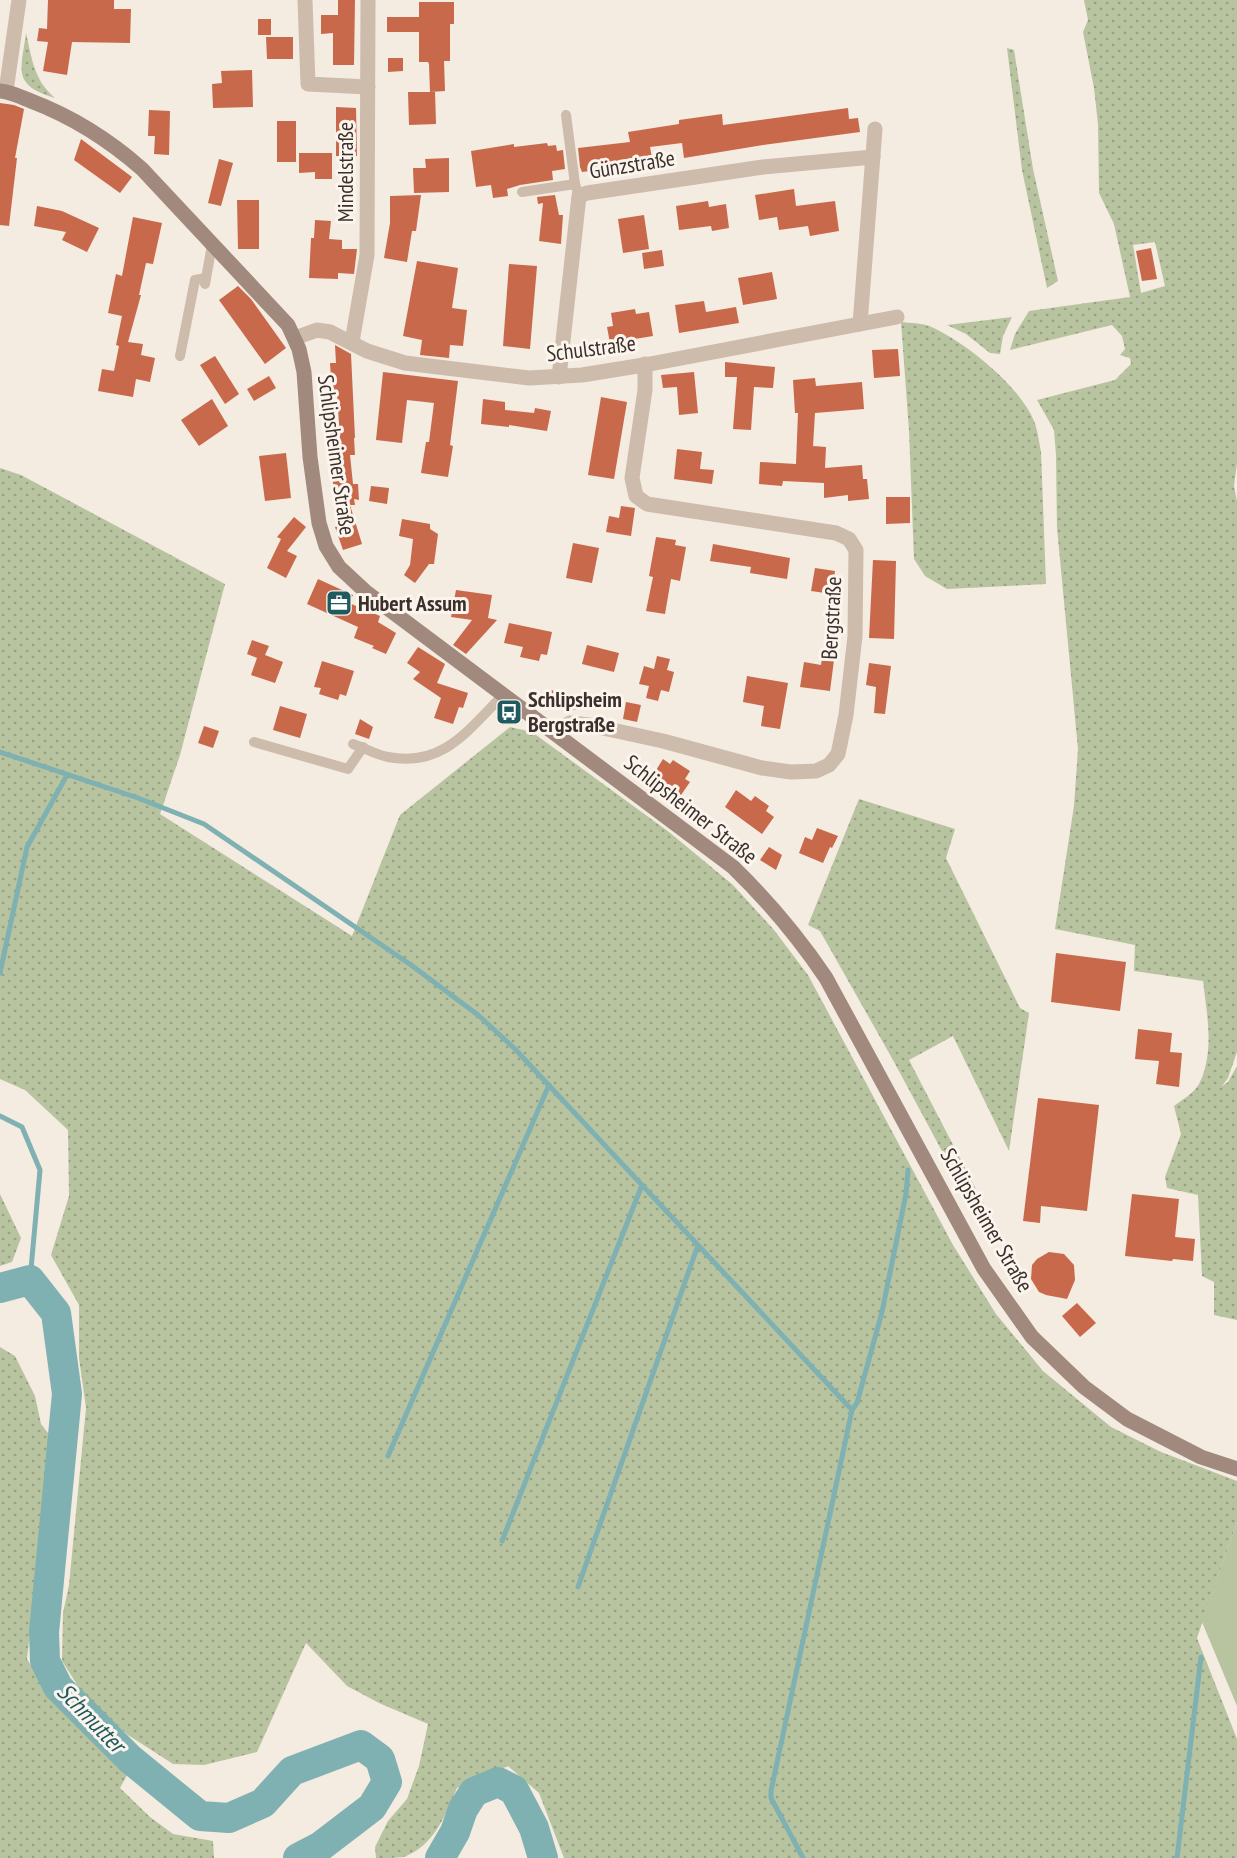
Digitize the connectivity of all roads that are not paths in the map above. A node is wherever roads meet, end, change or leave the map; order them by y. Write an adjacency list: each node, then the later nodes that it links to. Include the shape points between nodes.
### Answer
1 (19, 0): 5 (street)
2 (305, 0): 4 (street, via 308,84)
3 (368, 0): 4 (street, Mindelstraße)
4 (368, 87): 15 (street, Mindelstraße, via 367,255)
5 (3, 91): 11 (street, Schlipsheimer Straße, via 61,113 106,140 142,169)
6 (566, 115): 9 (lane)
7 (875, 129): 8 (street)
8 (873, 157): 9 (street, Günzstraße, via 763,167 587,193); 13 (street)
9 (577, 190): 10 (lane); 18 (street, Günzstraße)
10 (522, 192)
11 (212, 245): 14 (street, Schlipsheimer Straße, via 278,313); 16 (lane, via 206,281 195,280)
12 (897, 316): 13 (street, Schulstraße)
13 (860, 324): 17 (street, Schulstraße)
14 (295, 338): 15 (street, Schulstraße, via 317,330); 19 (street, Schlipsheimer Straße, via 304,372 310,457 326,546 339,567 366,592)
15 (352, 342): 18 (street, Schulstraße, via 405,363 529,378)
16 (180, 356)
17 (645, 364): 18 (street, Schulstraße); 20 (street, Bergstraße, via 632,478 636,496 647,504 836,533 849,539 856,550 855,636 838,754 829,765 816,771 791,772 589,725 570,723)
18 (558, 377)
19 (504, 694): 20 (street, Schlipsheimer Straße); 21 (lane, via 455,743 423,758 386,757 358,746 348,769)
20 (554, 732): 22 (street, Schlipsheimer Straße, via 733,867 799,938 826,978 984,1269 1032,1337 1084,1387 1127,1419 1201,1457)
21 (254, 742)
22 (1237, 1469)

